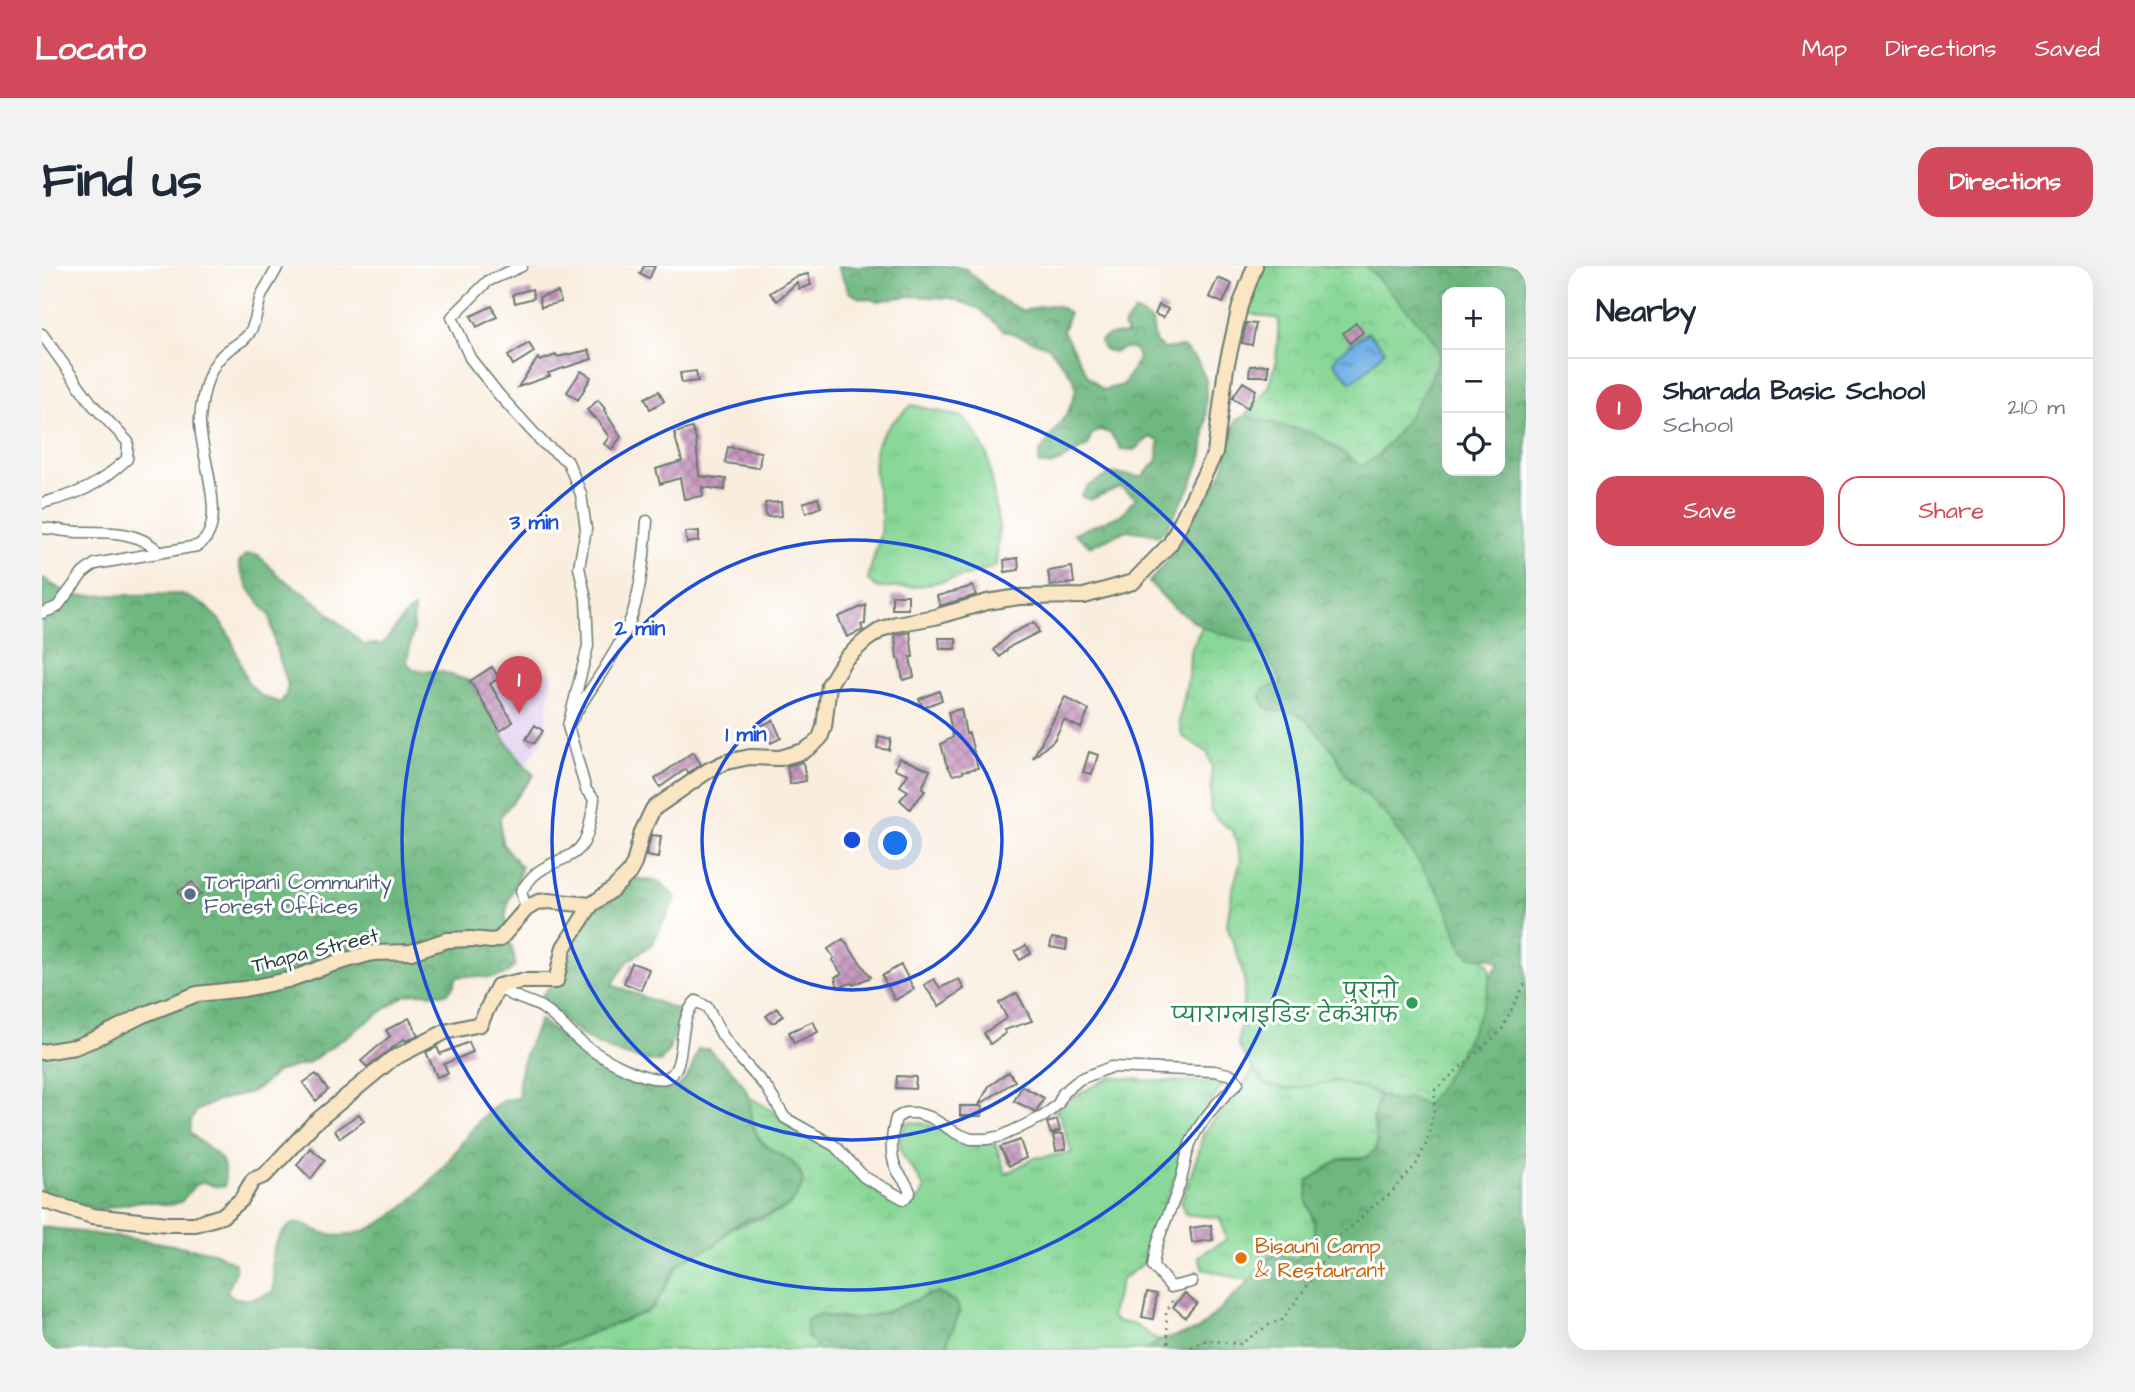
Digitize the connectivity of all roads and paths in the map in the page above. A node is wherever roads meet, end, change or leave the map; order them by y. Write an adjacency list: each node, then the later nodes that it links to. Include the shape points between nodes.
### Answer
1 (278, 266): 8 (street, via 263,292 251,330 221,356 206,387 200,435 209,474 211,533 197,546)
2 (522, 266): 10 (street, via 488,281 452,317 470,358 543,443 568,462 581,494 586,529 579,567 588,646)
3 (1255, 266): 11 (street, via 1226,368 1215,453 1170,544 1133,582 1084,596 987,601 882,629 835,673 826,698 824,727 814,744 780,758 726,762 662,802 648,817 629,873)
4 (42, 334): 5 (street, via 93,404 128,442 127,459 97,484)
5 (42, 503)
6 (647, 521): 10 (street, via 628,627)
7 (42, 528): 8 (street, via 116,532 150,543)
8 (159, 552): 9 (street, via 95,564 57,607)
9 (42, 613)
10 (568, 726): 12 (street, via 586,790 594,799 590,826 573,855 530,878 521,891)
11 (591, 905): 12 (street, via 548,901); 14 (street, via 564,947 555,981)
12 (526, 909): 15 (street, Thapa Street, via 492,942 447,940 411,952 372,953 288,980 197,994 75,1047)
13 (1526, 981): 20 (path, via 1500,1031 1434,1090 1427,1142 1416,1165 1388,1196 1337,1237 1332,1253 1319,1264 1282,1320 1240,1344 1207,1340)
14 (498, 986): 16 (street, via 480,1024 444,1032 392,1059 313,1124 222,1216 195,1224 168,1224 92,1216); 18 (street, via 508,995 541,1007 601,1057 650,1079 672,1075 679,1064 690,1007 696,1001 707,1007 722,1035 767,1088 785,1118 835,1146 864,1177 904,1199 910,1192 892,1152 896,1118 905,1113 930,1117 971,1139 987,1139 1044,1116 1080,1079 1111,1067 1232,1075 1238,1083 1205,1118 1191,1143 1178,1191 1155,1246 1157,1273 1171,1287)
15 (42, 1052)
16 (42, 1200)
17 (1192, 1282): 18 (street)
18 (1178, 1285): 19 (path, via 1166,1313)
19 (1169, 1350)
20 (1185, 1350)

